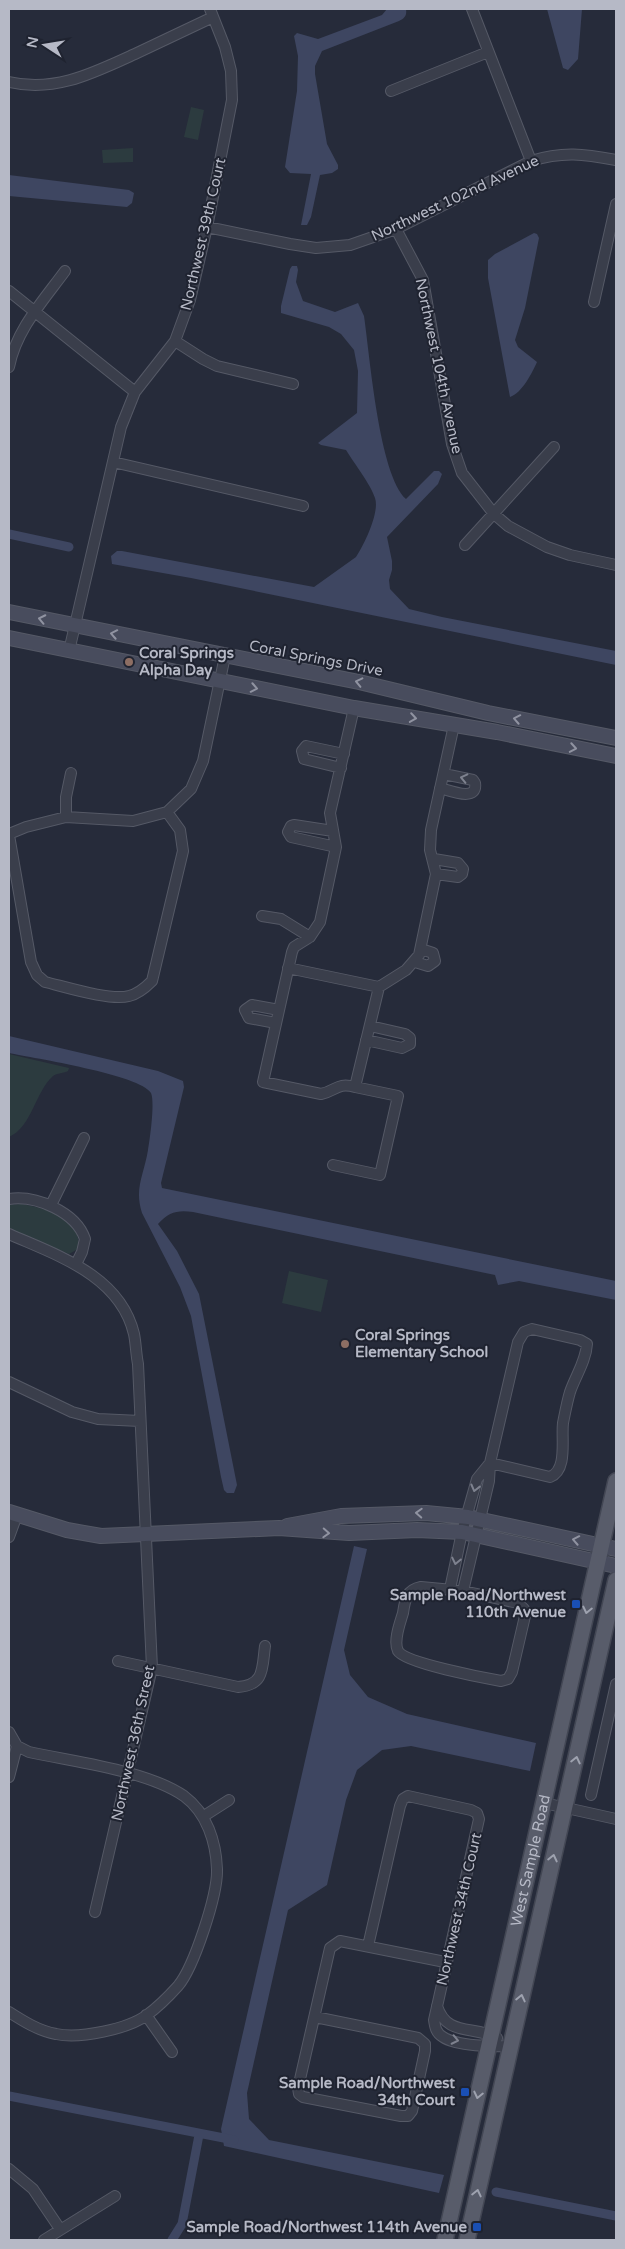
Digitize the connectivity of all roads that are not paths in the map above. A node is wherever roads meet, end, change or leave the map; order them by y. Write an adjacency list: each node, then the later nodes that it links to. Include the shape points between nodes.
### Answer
1 (472, 9): 3 (street)
2 (212, 13): 4 (street, via 82,78 24,86); 9 (street, Northwest 39th Court, via 231,71 232,100)
3 (488, 52): 5 (street); 7 (street)
4 (9, 82)
5 (391, 91)
6 (616, 160): 7 (street, Northwest 102nd Avenue, via 582,154 552,154)
7 (531, 161): 10 (street, Northwest 102nd Avenue)
8 (616, 204): 13 (street)
9 (207, 227): 10 (street, Northwest 102nd Avenue, via 316,248 350,245); 15 (street, Northwest 39th Court, via 190,300)
10 (396, 229): 22 (street, Northwest 104th Avenue, via 423,280 452,444 462,473)
11 (65, 272): 14 (street)
12 (9, 291): 14 (street)
13 (594, 302)
14 (34, 312): 16 (street, via 18,338); 18 (street)
15 (175, 341): 17 (street, via 218,366); 18 (street, Northwest 39th Court)
16 (9, 367)
17 (293, 384)
18 (135, 392): 20 (street, Northwest 39th Court, via 121,427)
19 (554, 447): 22 (street)
20 (113, 462): 21 (street); 26 (street, Northwest 39th Court)
21 (303, 506)
22 (494, 514): 23 (street); 24 (street, Northwest 104th Avenue, via 508,526 547,547)
23 (465, 545)
24 (616, 565)
25 (9, 612): 26 (main road, Coral Springs Drive, one-way to 25)
26 (75, 626): 28 (street, Northwest 39th Court); 29 (main road, Coral Springs Drive, one-way to 26)
27 (9, 638): 28 (main road)
28 (69, 651): 30 (main road)
29 (225, 656): 30 (street); 33 (main road, Coral Springs Drive, one-way to 29)
30 (220, 682): 31 (main road, one-way to 31); 40 (street, via 203,761 191,789)
31 (354, 708): 32 (main road, one-way to 32); 34 (street)
32 (454, 725): 35 (main road, one-way to 35); 38 (street)
33 (616, 738)
34 (344, 754): 36 (street); 36 (street, via 306,746 302,751 304,759)
35 (616, 756)
36 (340, 768): 42 (street, via 330,813)
37 (71, 772): 41 (street)
38 (444, 774): 39 (street); 39 (street, one-way to 38, via 466,794 475,790 472,780)
39 (440, 788): 45 (street, via 431,830 430,850)
40 (167, 812): 41 (street, via 133,822); 43 (street, via 180,830 182,851 152,981 130,996 118,998 45,982 37,975 31,962)
41 (66, 817): 43 (street)
42 (333, 831): 44 (street); 44 (street, via 294,825 288,832 291,838)
43 (9, 834)
44 (336, 847): 48 (street, via 320,922)
45 (434, 859): 46 (street); 46 (street, via 458,863 463,869 458,877)
46 (436, 874): 49 (street)
47 (262, 916): 48 (street, via 281,919)
48 (310, 937): 51 (street, via 294,947)
49 (420, 949): 50 (street); 50 (street, via 433,953 435,961 428,966)
50 (415, 962): 52 (street)
51 (288, 968): 52 (street); 53 (street)
52 (379, 987): 55 (street)
53 (279, 1010): 54 (street); 54 (street, via 252,1005 245,1010 249,1018)
54 (276, 1024): 57 (street, via 263,1082 321,1094 340,1085)
55 (370, 1026): 56 (street); 56 (street, via 405,1034 410,1038 410,1044 402,1048)
56 (366, 1040): 57 (street)
57 (355, 1087): 59 (street, via 398,1096 380,1175)
58 (84, 1138): 61 (street)
59 (333, 1165)
60 (9, 1199): 61 (street)
61 (51, 1205): 63 (street, via 83,1233 85,1244)
62 (9, 1234): 63 (street, Northwest 36th Street)
63 (76, 1264): 65 (street, Northwest 36th Street, via 103,1282 122,1307 134,1332)
64 (9, 1382): 65 (street, via 72,1412 98,1419)
65 (140, 1421): 71 (street, Northwest 36th Street)
66 (490, 1463): 66 (street, via 518,1342 524,1332 532,1329 587,1344 570,1394 563,1424 561,1467 556,1475 550,1477); 69 (street, via 489,1481)
67 (616, 1482): 74 (main road, West Sample Road)
68 (13, 1514): 71 (main road, via 100,1536); 73 (street)
69 (474, 1518): 70 (main road, one-way to 70, via 413,1512 321,1518); 72 (street); 74 (main road, one-way to 69)
70 (279, 1528): 71 (main road); 72 (main road, one-way to 72, via 341,1533 417,1530)
71 (146, 1534): 82 (street, Northwest 36th Street)
72 (469, 1534): 75 (main road); 78 (street, one-way to 78); 79 (street)
73 (9, 1537)
74 (609, 1547): 75 (main road, West Sample Road)
75 (598, 1563): 76 (main road); 90 (main road, West Sample Road, one-way to 90)
76 (616, 1566)
77 (616, 1580): 91 (main road, West Sample Road, one-way to 77)
78 (450, 1589): 79 (street); 79 (street, via 420,1587 412,1589 406,1596 396,1643 398,1651 404,1656 448,1670 501,1682 508,1679 525,1616 524,1609 518,1604)
79 (463, 1591)
80 (265, 1646): 82 (street, via 262,1671 258,1681 249,1686 238,1687)
81 (118, 1661): 82 (street)
82 (152, 1668): 86 (street, Northwest 36th Street)
83 (616, 1684): 88 (street)
84 (9, 1732): 85 (street)
85 (17, 1746): 86 (street, via 29,1752); 87 (street)
86 (128, 1774): 92 (street, via 157,1781 185,1797); 94 (street, Northwest 36th Street)
87 (9, 1777)
88 (591, 1795)
89 (229, 1800): 92 (street)
90 (544, 1803): 91 (street); 101 (main road, West Sample Road)
91 (565, 1808): 93 (street); 102 (main road, West Sample Road, one-way to 91)
92 (204, 1816): 99 (street, via 214,1844 217,1871 208,1916 196,1954 179,1985)
93 (616, 1819)
94 (95, 1912)
95 (368, 1946): 96 (street); 96 (street, Northwest 34th Court, via 400,1806 408,1796 471,1810 479,1819); 100 (street, via 340,1941 330,1948)
96 (446, 1962): 97 (street, Northwest 34th Court)
97 (437, 2005): 101 (street, Northwest 34th Court, via 441,2019); 101 (street, Northwest 34th Court, one-way to 101, via 434,2020 436,2030 443,2038)
98 (9, 2012): 99 (street, via 30,2025 57,2034 91,2034)
99 (146, 2015): 103 (street)
100 (314, 2017): 100 (street, via 418,2038 425,2044 412,2111 408,2116 299,2094)
101 (490, 2041): 102 (street, Northwest 34th Court); 108 (main road, West Sample Road, one-way to 108)
102 (510, 2046): 109 (main road, West Sample Road, one-way to 102)
103 (172, 2052)
104 (9, 2169): 106 (street, via 33,2189)
105 (115, 2196): 106 (street)
106 (60, 2230): 107 (street)
107 (44, 2240)
108 (445, 2240)
109 (467, 2240)

